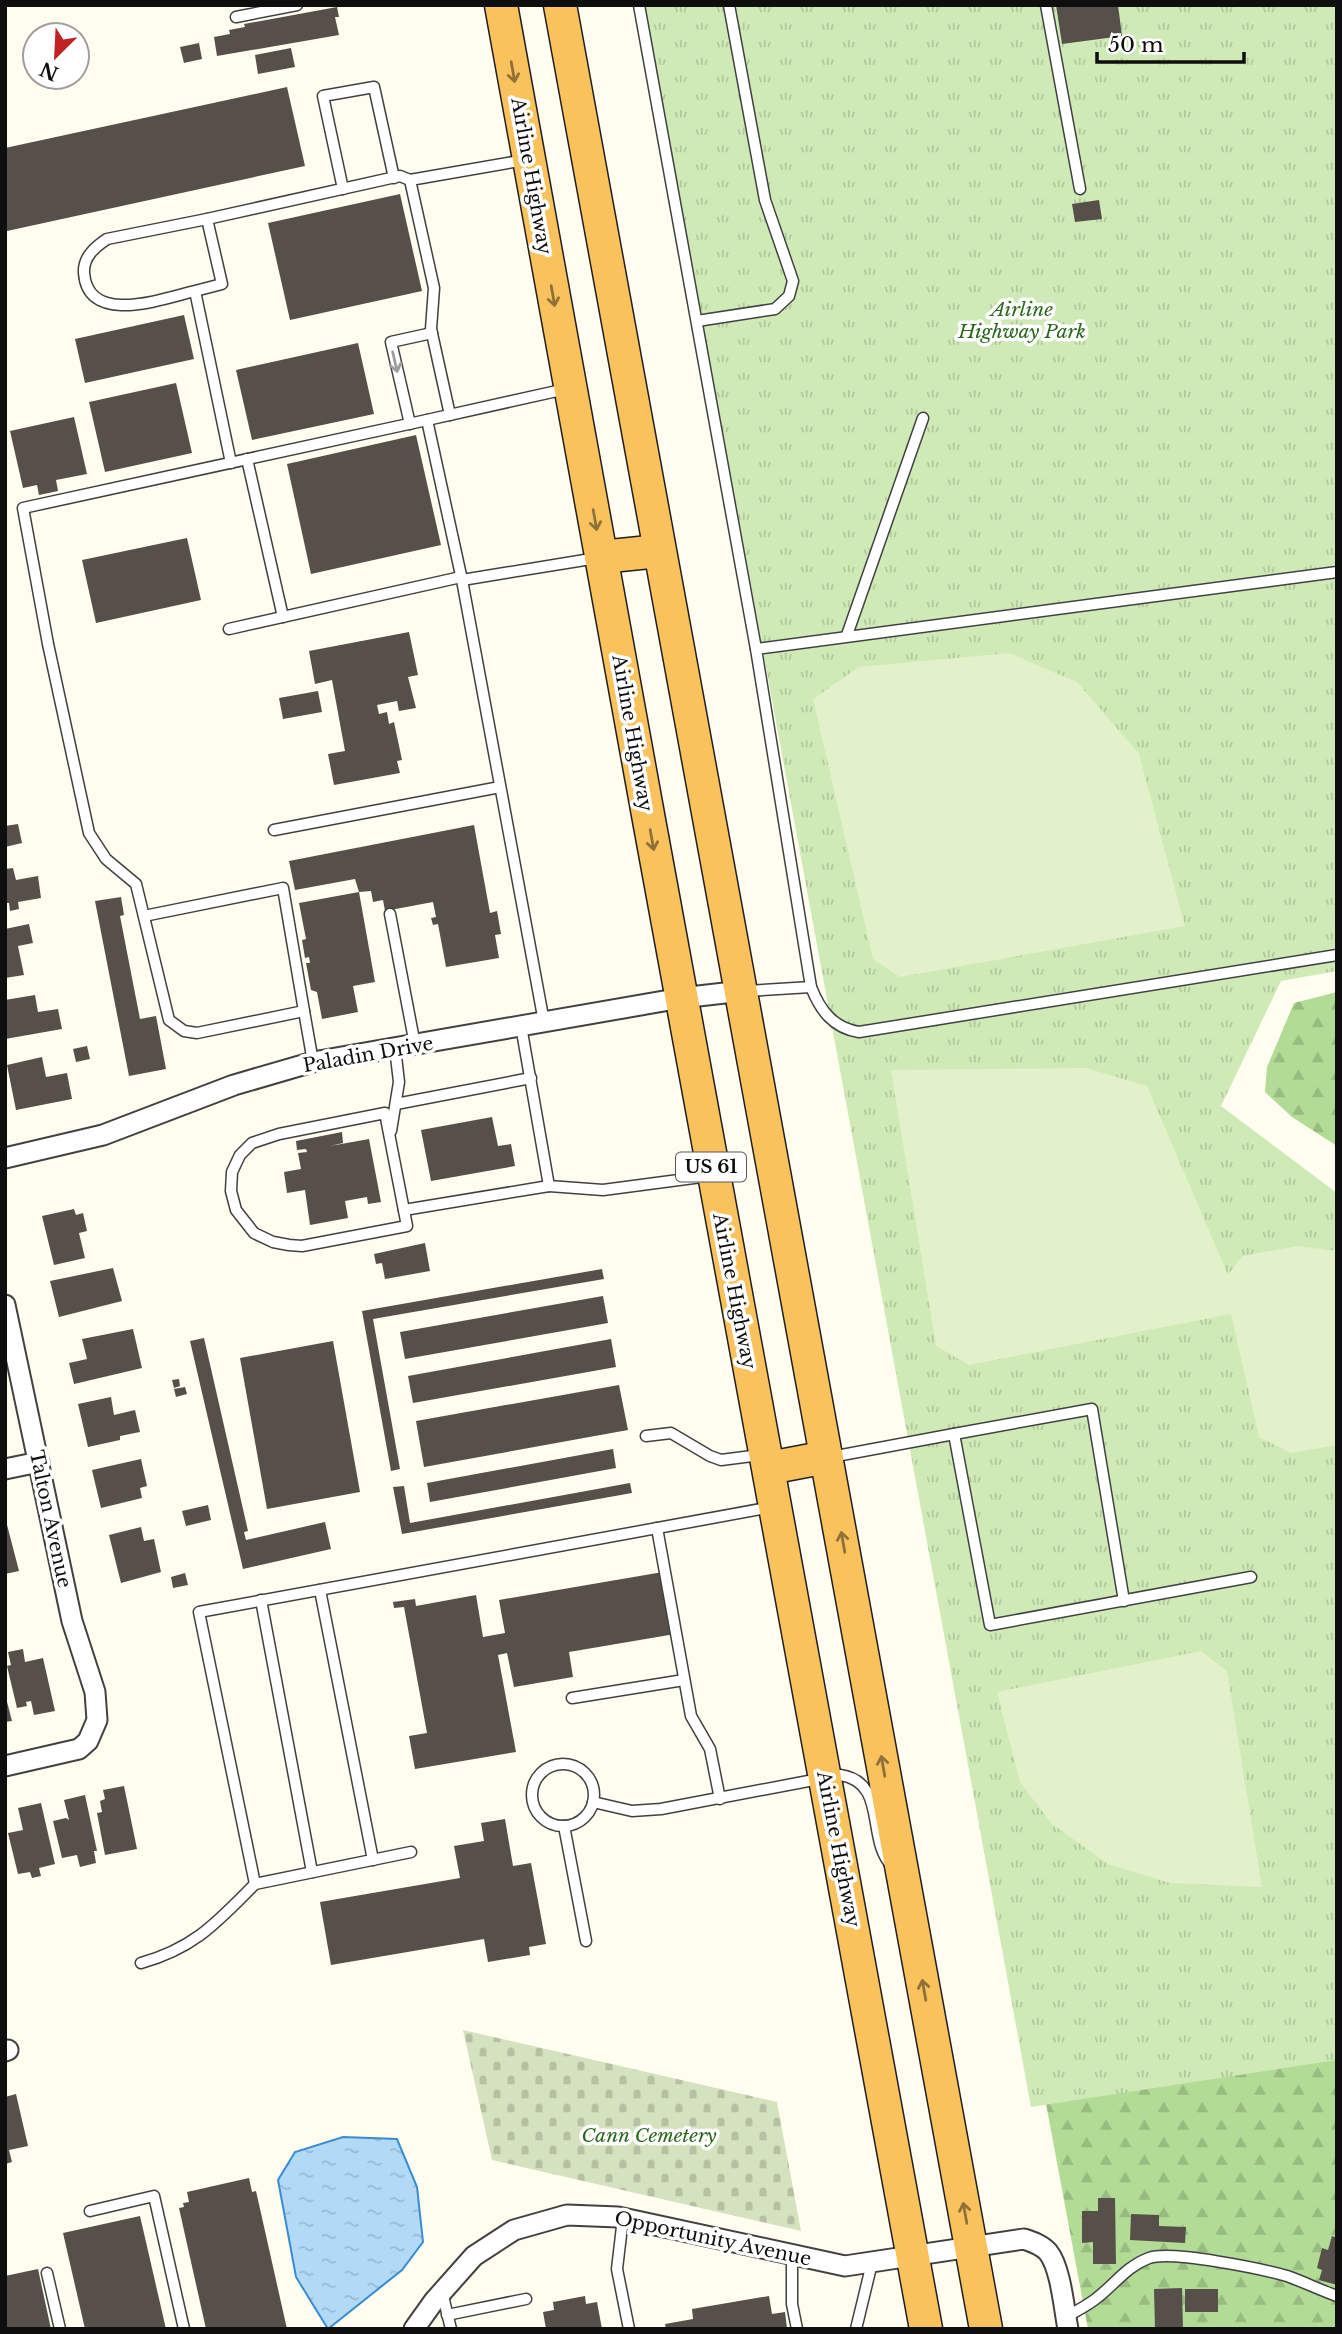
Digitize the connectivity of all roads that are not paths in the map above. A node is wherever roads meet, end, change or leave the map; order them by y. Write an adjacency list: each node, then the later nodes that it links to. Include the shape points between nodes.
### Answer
1 (298, 5): 8 (lane)
2 (501, 5): 9 (highway, Airline Highway / US 61, one-way to 9)
3 (543, 5): 15 (highway)
4 (560, 5): 15 (highway, US 61)
5 (639, 5): 17 (lane)
6 (729, 5): 17 (lane, via 765,200 793,281 789,296 775,309)
7 (1046, 5): 13 (lane)
8 (236, 17)
9 (529, 159): 11 (lane); 19 (highway, Airline Highway / US 61, one-way to 19)
10 (394, 177): 11 (lane); 12 (lane); 12 (lane, via 374,87 323,96)
11 (410, 180): 18 (lane, via 434,288)
12 (343, 189): 14 (lane)
13 (1080, 189)
14 (207, 219): 16 (lane, via 222,284); 16 (lane, via 107,239 89,254 83,268 89,288 114,305 129,306)
15 (608, 265): 26 (highway, US 61)
16 (195, 291): 25 (lane)
17 (697, 321): 33 (lane)
18 (432, 333): 20 (lane); 23 (lane, one-way to 23, via 391,342)
19 (570, 388): 20 (lane); 27 (highway, Airline Highway / US 61, one-way to 27)
20 (450, 415): 22 (lane)
21 (923, 418): 32 (lane)
22 (428, 420): 23 (lane); 29 (lane)
23 (410, 424): 24 (lane)
24 (247, 459): 25 (lane); 30 (lane)
25 (230, 463): 37 (lane, via 23,508 89,832 106,859 136,884)
26 (659, 551): 27 (highway); 40 (highway, US 61)
27 (601, 557): 29 (lane); 41 (highway, Airline Highway / US 61, one-way to 41)
28 (1337, 572): 32 (lane)
29 (461, 579): 30 (lane); 34 (lane)
30 (282, 617): 31 (lane)
31 (229, 629)
32 (847, 635): 33 (lane)
33 (756, 649): 39 (lane)
34 (500, 787): 35 (lane); 43 (lane)
35 (274, 830)
36 (390, 914): 45 (lane)
37 (144, 916): 42 (lane, via 165,1010 175,1027 197,1033); 42 (lane, via 283,888)
38 (1337, 955): 39 (lane, via 859,1032 832,1021)
39 (811, 987): 40 (lane)
40 (742, 991): 41 (street, Paladin Drive); 58 (highway, US 61)
41 (681, 998): 43 (street, Paladin Drive); 52 (highway, Airline Highway / US 61)
42 (304, 1012): 47 (lane)
43 (544, 1022): 44 (street, Paladin Drive)
44 (521, 1026): 45 (street, Paladin Drive); 48 (lane)
45 (415, 1045): 46 (street, Paladin Drive)
46 (395, 1048): 47 (street, Paladin Drive); 49 (lane)
47 (313, 1062): 51 (street, Paladin Drive, via 234,1084 103,1135)
48 (531, 1077): 49 (lane); 53 (lane)
49 (396, 1104): 50 (lane)
50 (390, 1139): 54 (lane); 54 (lane, via 385,1113 279,1134 252,1143 240,1155 232,1172 231,1191 244,1224 273,1242 289,1245 407,1226)
51 (5, 1158)
52 (713, 1176): 53 (lane, via 603,1190); 59 (highway, Airline Highway / US 61)
53 (549, 1186): 54 (lane)
54 (404, 1210)
55 (5, 1305): 60 (street, Talton Avenue)
56 (954, 1434): 58 (lane); 67 (lane, via 990,1625); 67 (lane, via 1093,1409)
57 (646, 1436): 59 (lane, via 671,1433 721,1460)
58 (827, 1457): 59 (highway); 78 (highway, US 61, one-way to 58)
59 (768, 1461): 62 (highway, Airline Highway / US 61)
60 (39, 1462): 61 (street); 70 (street, Talton Avenue, via 72,1621 98,1710 94,1732 79,1749)
61 (5, 1469)
62 (776, 1506): 63 (lane); 71 (highway, Airline Highway / US 61)
63 (657, 1528): 65 (lane); 68 (lane)
64 (1251, 1577): 67 (lane)
65 (320, 1590): 66 (lane); 76 (lane)
66 (261, 1601): 77 (lane); 79 (lane, via 199,1612)
67 (1124, 1601)
68 (684, 1680): 69 (lane); 72 (lane, via 691,1716 709,1749)
69 (572, 1698)
70 (5, 1766)
71 (825, 1779): 72 (lane); 78 (lane, via 852,1777 870,1794 883,1858); 86 (highway, Airline Highway / US 61)
72 (720, 1799): 73 (lane, via 632,1811)
73 (593, 1802): 74 (lane, via 579,1822); 74 (lane, via 594,1788 583,1771 565,1764 545,1769 533,1787 534,1808 549,1823)
74 (564, 1826): 80 (lane)
75 (411, 1853): 76 (lane)
76 (373, 1860): 77 (lane)
77 (313, 1872): 79 (lane)
78 (903, 1877): 84 (highway, US 61, one-way to 78)
79 (255, 1884): 81 (lane, via 206,1932 168,1955)
80 (586, 1941)
81 (141, 1963)
82 (90, 2211): 95 (lane, via 154,2196)
83 (623, 2218): 85 (street, Opportunity Avenue); 89 (street, Opportunity Avenue, via 567,2215 514,2230 474,2256); 98 (lane, via 617,2269)
84 (971, 2248): 86 (street, Opportunity Avenue); 93 (street, Opportunity Avenue, via 1024,2239 1037,2243 1049,2253 1055,2267); 102 (highway, US 61)
85 (792, 2254): 87 (street, Opportunity Avenue, via 845,2266); 99 (lane)
86 (913, 2256): 87 (street, Opportunity Avenue); 101 (highway, Airline Highway / US 61)
87 (872, 2263): 100 (lane)
88 (47, 2273): 94 (lane)
89 (442, 2292): 92 (lane); 96 (street, Opportunity Avenue)
90 (1337, 2297): 93 (lane, via 1286,2276 1164,2255 1123,2273)
91 (526, 2299): 92 (lane)
92 (447, 2315): 97 (lane)
93 (1066, 2323)
94 (60, 2329)
95 (184, 2329)
96 (414, 2329)
97 (451, 2329)
98 (629, 2329)
99 (797, 2329)
100 (856, 2329)
101 (926, 2329)
102 (986, 2329)

